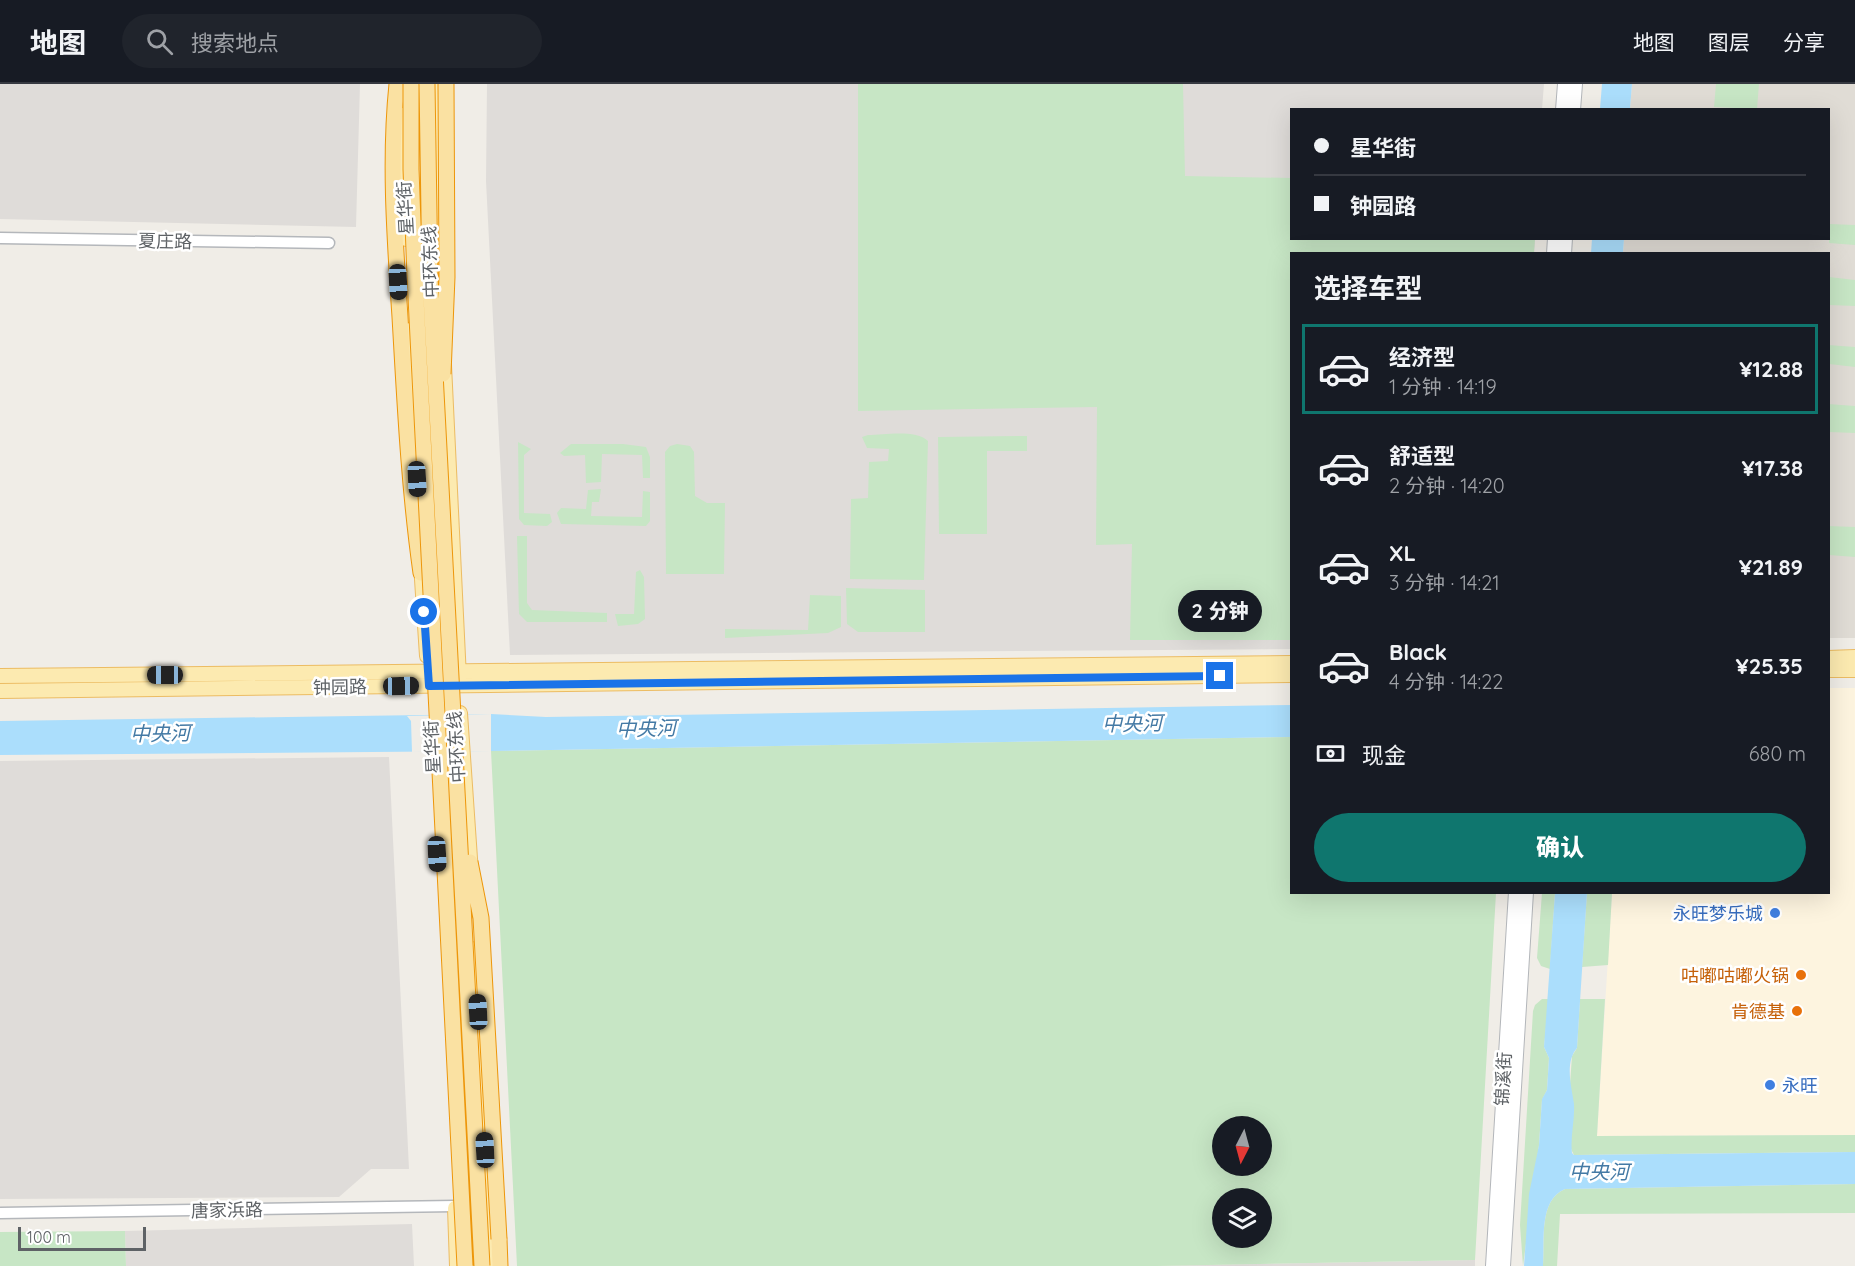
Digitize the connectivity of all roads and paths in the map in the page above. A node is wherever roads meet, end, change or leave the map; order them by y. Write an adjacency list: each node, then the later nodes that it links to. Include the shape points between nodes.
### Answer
1 (397, 84): 14 (highway, via 394,190 400,323 410,493)
2 (404, 84): 14 (main road, 星华街, via 401,127)
3 (411, 84): 31 (highway, 中环东线, bridge, via 415,278)
4 (427, 84): 13 (highway, 中环东线, bridge, via 430,267)
5 (438, 84): 22 (main road, 星华街, via 441,278)
6 (446, 84): 13 (highway, bridge, via 446,340)
7 (1564, 84): 9 (main road)
8 (1575, 84): 10 (main road)
9 (1562, 108)
10 (1574, 108)
11 (0, 238): 12 (street, 夏庄路)
12 (329, 243)
13 (439, 425): 25 (highway, 中环东线, bridge)
14 (421, 573): 23 (main road, 星华街)
15 (1855, 657): 16 (main road)
16 (1830, 658)
17 (1290, 663): 22 (main road, 钟园路)
18 (1830, 670): 19 (main road)
19 (1855, 670)
20 (1290, 675): 22 (main road, 钟园路)
21 (0, 676): 23 (main road, 钟园路)
22 (459, 677): 23 (main road, 钟园路); 33 (main road, 星华街)
23 (428, 679): 24 (main road, 钟园路); 28 (main road, 星华街)
24 (0, 691)
25 (460, 818): 32 (highway, 中环东线, bridge); 34 (highway, bridge, via 481,918)
26 (1515, 894): 35 (main road, 锦溪街)
27 (1527, 894): 36 (main road, 锦溪街)
28 (454, 1206): 29 (street, 唐家浜路); 30 (main road, 星华街)
29 (0, 1213)
30 (457, 1266)
31 (465, 1266)
32 (482, 1266)
33 (490, 1266)
34 (500, 1266)
35 (1492, 1266)
36 (1504, 1266)

